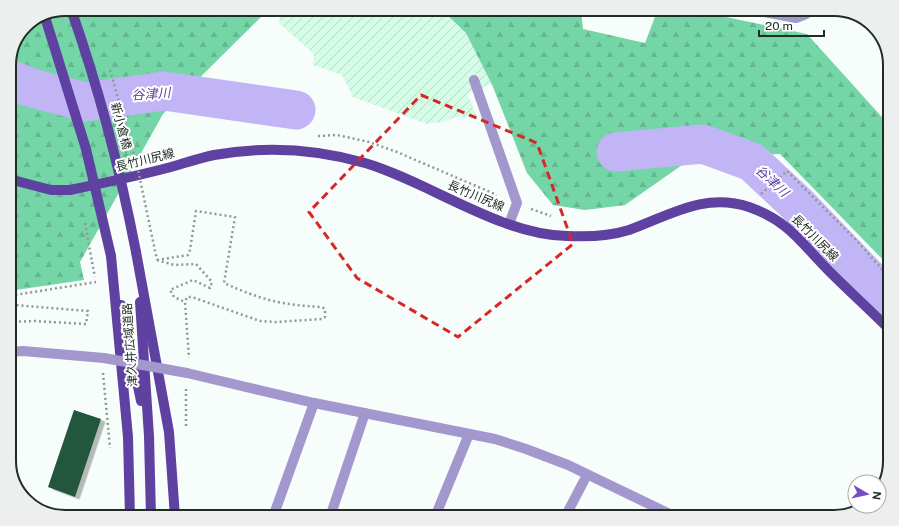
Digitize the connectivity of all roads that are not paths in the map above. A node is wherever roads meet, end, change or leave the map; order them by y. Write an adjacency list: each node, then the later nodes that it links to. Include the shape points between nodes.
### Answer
1 (73, 16): 8 (main road, 新小倉橋, bridge, via 113,146)
2 (785, 16): 3 (street)
3 (801, 16)
4 (46, 20): 9 (main road, bridge, via 86,149)
5 (474, 80): 7 (street, via 518,203)
6 (16, 181): 7 (main road, 長竹川尻線, via 51,190 70,190 213,155 285,150 316,152 366,163)
7 (509, 224): 10 (main road, 長竹川尻線, via 565,236 594,236 627,230 685,206 717,201 747,206 787,226)
8 (136, 252): 15 (main road, 津久井広域道路); 19 (main road, via 169,432)
9 (111, 256): 15 (main road, 津久井広域道路); 17 (main road, via 128,437)
10 (883, 323)
11 (16, 352): 12 (street, bridge, via 104,358 187,373)
12 (314, 403): 13 (street); 20 (street)
13 (365, 413): 14 (street); 21 (street)
14 (469, 434): 16 (street, via 526,449); 22 (street)
15 (149, 436): 18 (main road, 津久井広域道路)
16 (588, 475): 23 (street); 24 (street)
17 (130, 510)
18 (151, 510)
19 (175, 510)
20 (275, 510)
21 (332, 510)
22 (439, 510)
23 (569, 510)
24 (652, 510)

